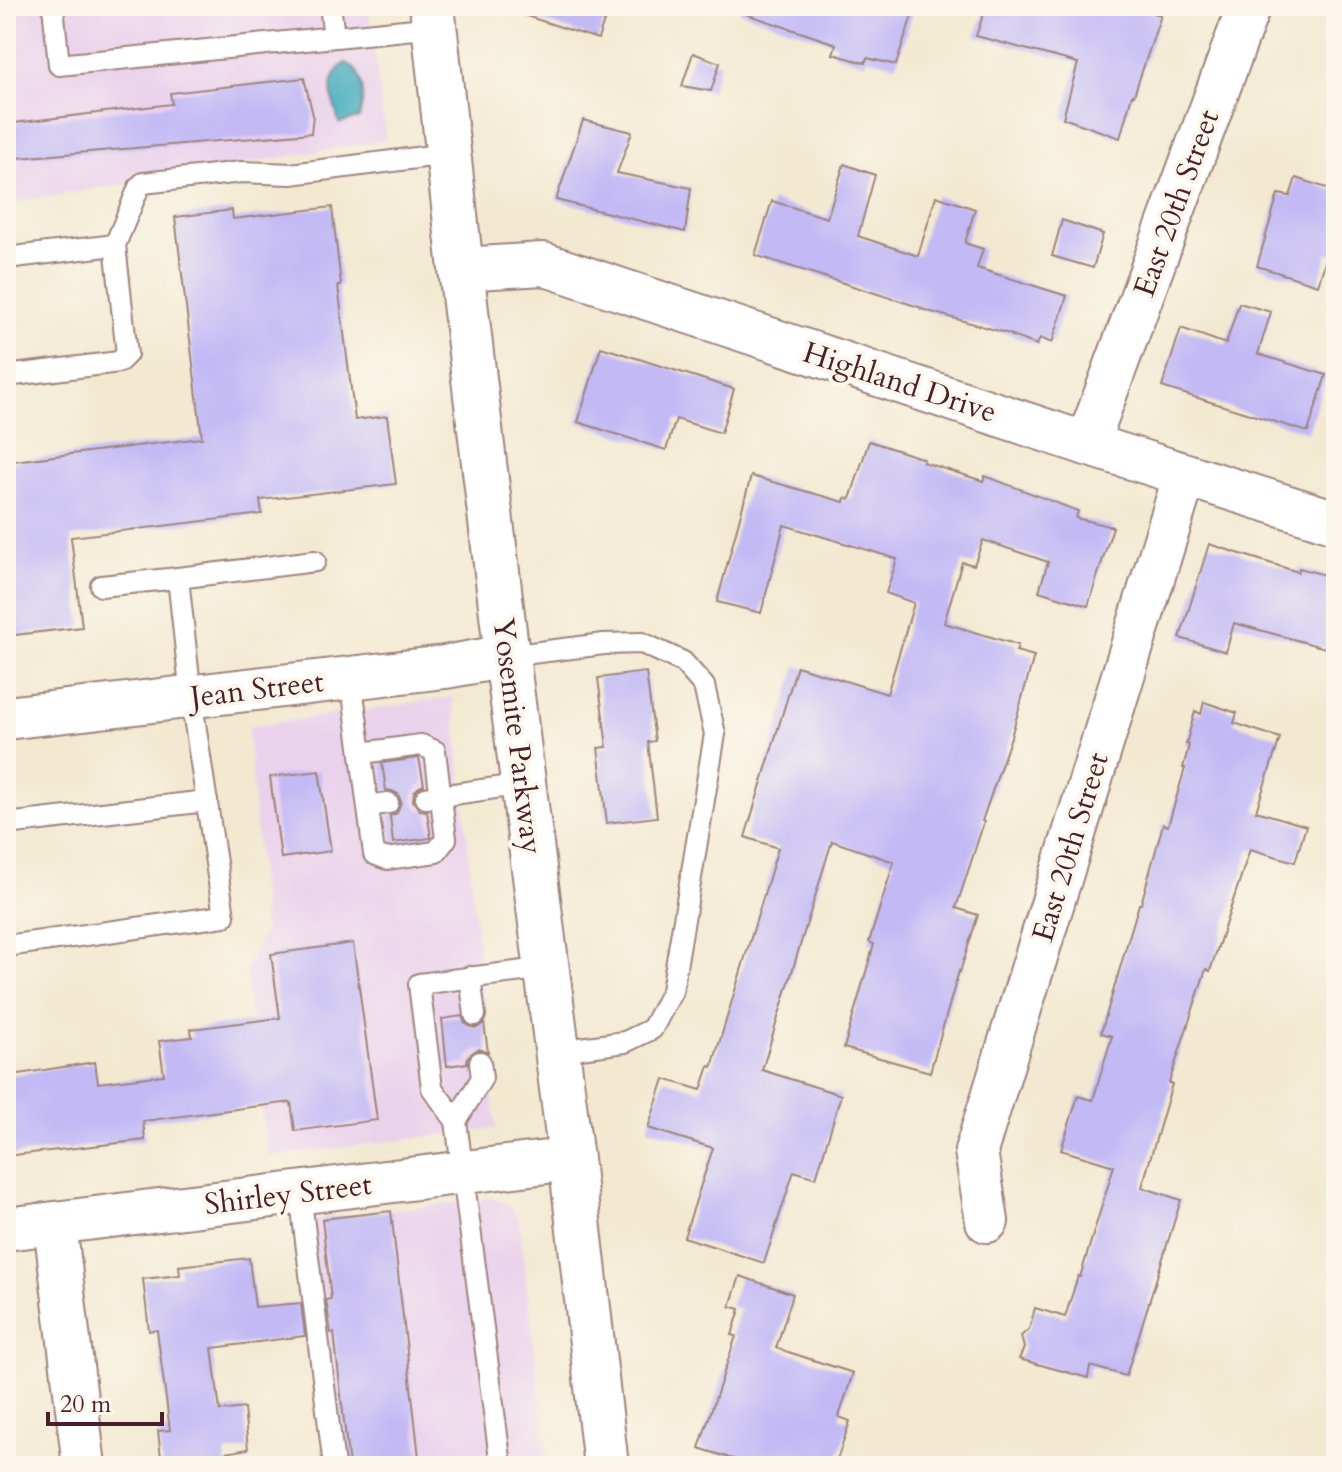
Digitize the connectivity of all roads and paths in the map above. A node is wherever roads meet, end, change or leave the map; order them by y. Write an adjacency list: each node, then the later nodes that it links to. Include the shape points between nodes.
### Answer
1 (53, 6): 5 (lane, via 59,65)
2 (1249, 6): 11 (street, East 20th Street)
3 (331, 13): 5 (lane)
4 (433, 16): 5 (lane); 6 (main road, Yosemite Parkway)
5 (334, 37)
6 (447, 154): 7 (lane, via 291,174 242,172 143,183); 9 (main road, Yosemite Parkway)
7 (115, 245): 8 (lane); 10 (lane, via 124,359)
8 (6, 258)
9 (461, 269): 11 (street, Highland Drive, via 543,264); 17 (main road, Yosemite Parkway)
10 (6, 376)
11 (1087, 444): 12 (street, Highland Drive)
12 (1185, 475): 13 (street, Highland Drive); 36 (street, East 20th Street, via 976,1151)
13 (1336, 522)
14 (315, 561): 15 (lane)
15 (178, 578): 16 (lane); 19 (lane)
16 (101, 586)
17 (507, 656): 18 (street, Jean Street); 22 (main road, Yosemite Parkway); 30 (lane, via 642,643 683,662 704,686 715,734 672,991 652,1029 625,1042)
18 (351, 678): 19 (street, Jean Street); 21 (lane)
19 (191, 697): 20 (street, Jean Street); 24 (lane)
20 (6, 718)
21 (362, 753): 23 (lane, via 421,745 435,751); 23 (lane, via 378,805 374,854 387,859 436,852 446,839)
22 (524, 784): 23 (lane); 27 (main road, Yosemite Parkway)
23 (434, 797)
24 (207, 801): 25 (lane); 26 (lane, via 224,916)
25 (6, 824)
26 (6, 946)
27 (547, 968): 28 (lane); 30 (main road, Yosemite Parkway)
28 (470, 977): 29 (lane); 32 (lane, via 419,984 432,1088)
29 (475, 1015)
30 (558, 1051): 33 (main road, Yosemite Parkway)
31 (480, 1062): 32 (lane, via 482,1078)
32 (456, 1121): 34 (lane)
33 (571, 1159): 34 (street, Shirley Street); 42 (main road, Yosemite Parkway)
34 (463, 1172): 35 (street, Shirley Street); 41 (lane)
35 (300, 1193): 37 (street, Shirley Street); 40 (lane)
36 (987, 1221)
37 (55, 1224): 38 (street, Shirley Street); 39 (street)
38 (6, 1229)
39 (84, 1466)
40 (334, 1466)
41 (501, 1466)
42 (606, 1466)

